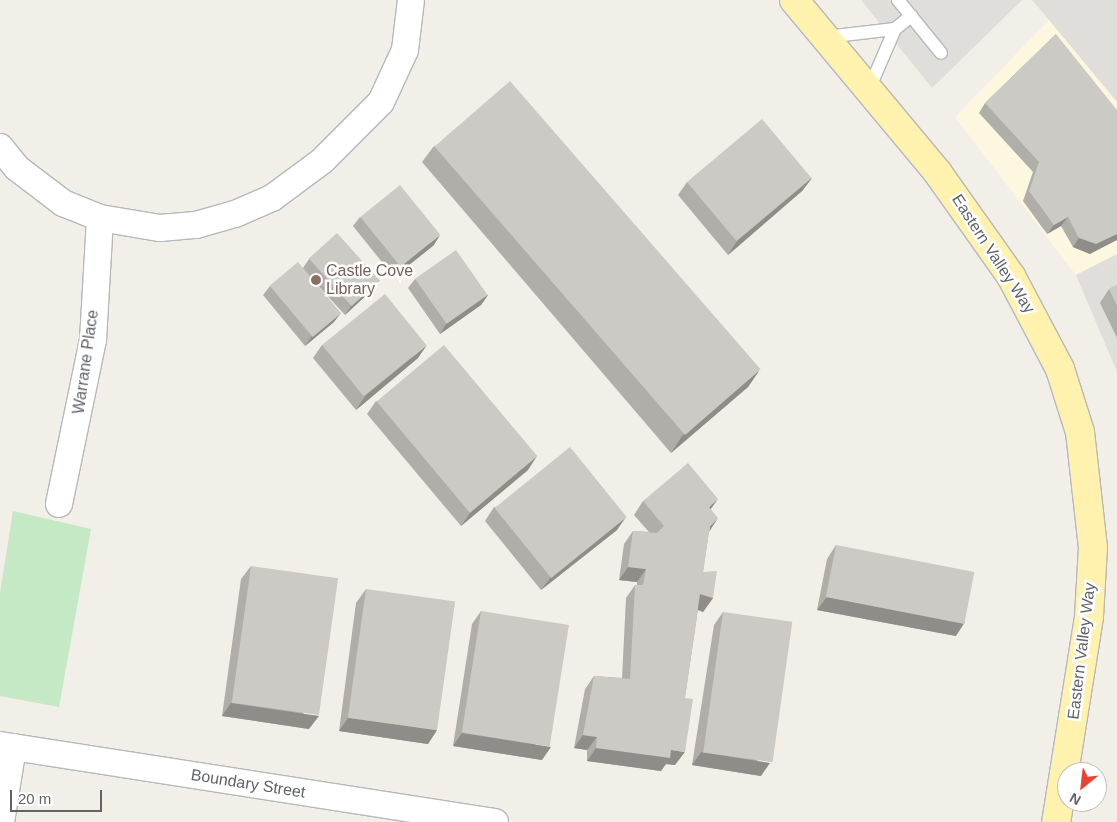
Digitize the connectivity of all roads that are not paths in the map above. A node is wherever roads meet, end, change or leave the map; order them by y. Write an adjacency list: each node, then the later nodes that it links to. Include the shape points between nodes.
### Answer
1 (411, 0): 10 (street, via 405,50 381,102 322,161 272,198 196,225 160,228)
2 (794, 0): 6 (main road, Eastern Valley Way)
3 (898, 0): 4 (lane)
4 (911, 16): 5 (lane); 7 (lane)
5 (895, 29): 6 (lane); 8 (lane)
6 (825, 37): 8 (main road, Eastern Valley Way)
7 (941, 53)
8 (869, 89): 15 (main road, Eastern Valley Way, via 963,205 1011,276 1060,369 1080,432 1093,547 1089,617)
9 (0, 147): 10 (street, via 17,168 63,203)
10 (100, 218): 11 (street, Warrane Place, via 92,340)
11 (59, 504)
12 (7, 746): 13 (street); 14 (street, Boundary Street)
13 (1, 822)
14 (495, 822)
15 (1056, 822)

